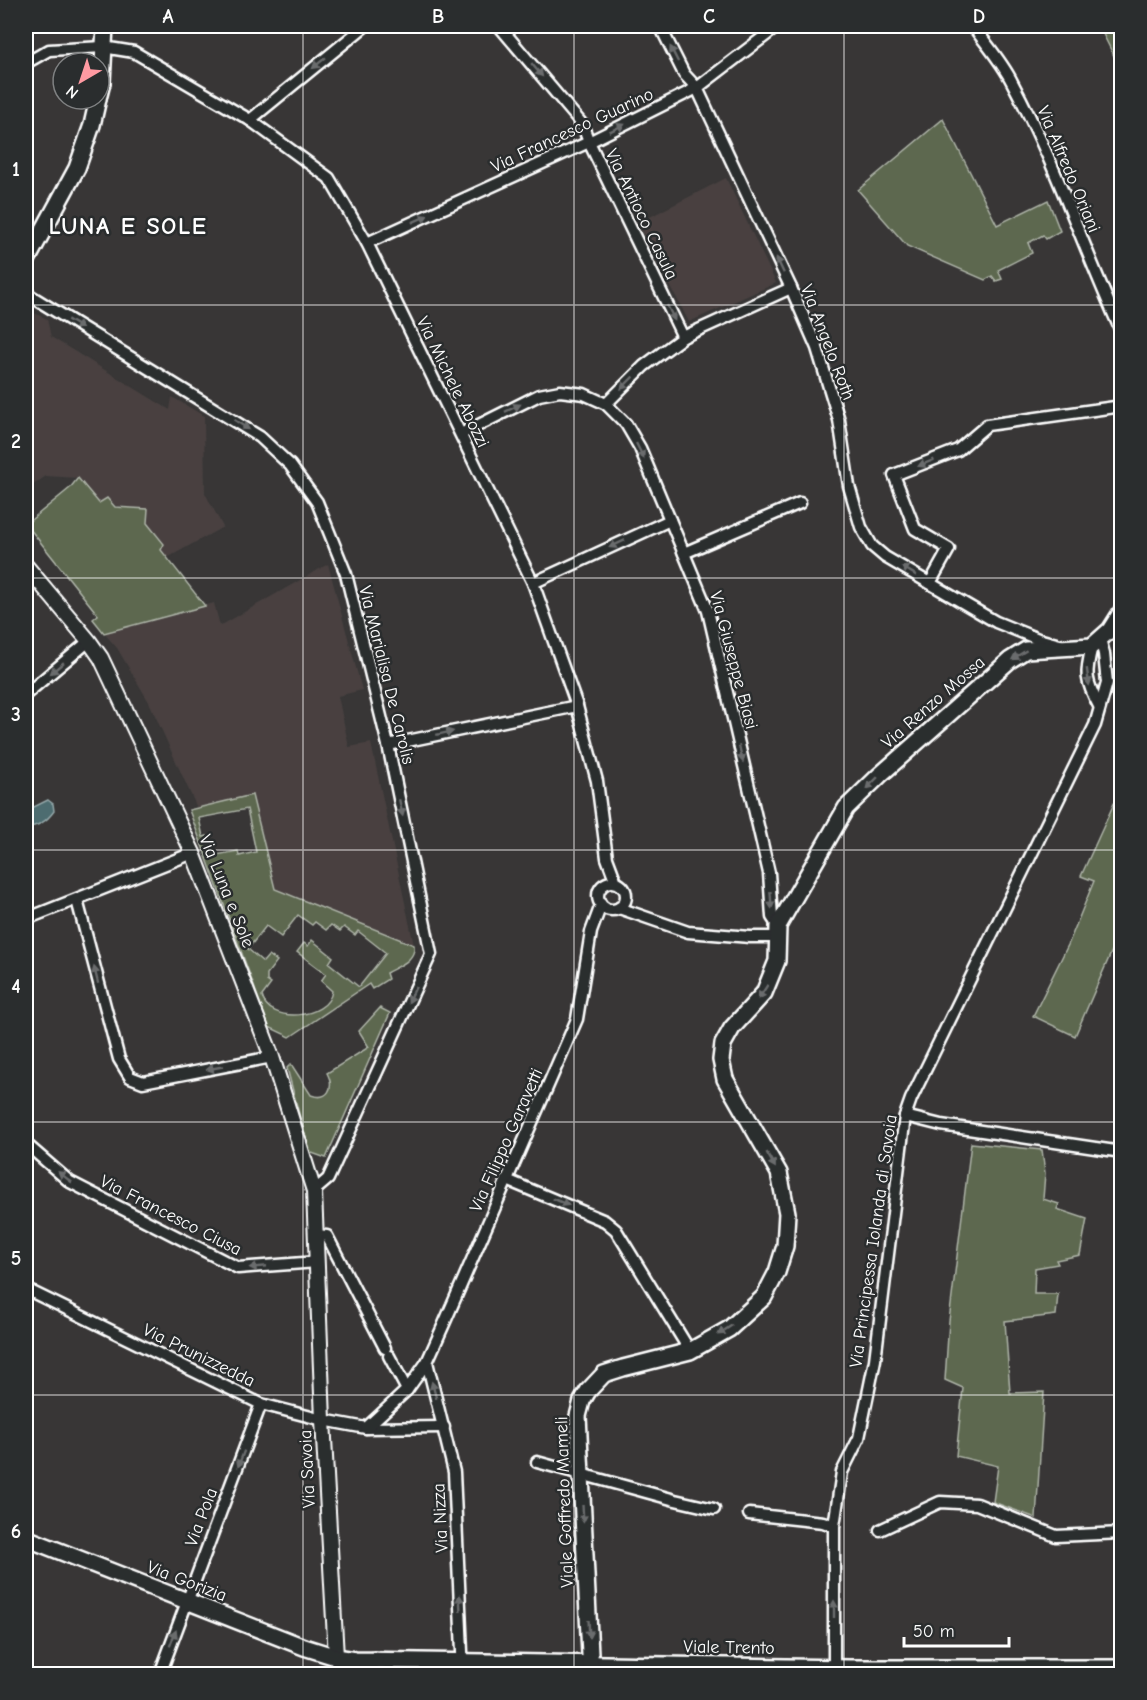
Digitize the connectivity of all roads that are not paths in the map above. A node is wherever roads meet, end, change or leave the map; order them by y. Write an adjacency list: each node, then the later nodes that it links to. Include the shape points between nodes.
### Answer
1 (105, 26): 7 (main road)
2 (364, 26): 12 (street, one-way to 12)
3 (499, 26): 13 (street, Via Antioco Casula, one-way to 13, via 582,124)
4 (660, 26): 10 (street, Via Angelo Roth, one-way to 4, via 684,74)
5 (778, 26): 10 (street, Via Francesco Guarino)
6 (973, 26): 18 (street, Via Alfredo Oriani, via 1011,80 1045,150)
7 (103, 47): 8 (main road); 9 (street, Via Michele Abozzi, via 49,51); 12 (street, Via Michele Abozzi, via 144,56)
8 (103, 51)
9 (26, 61)
10 (697, 88): 13 (street, Via Francesco Guarino, one-way to 10); 16 (street, Via Angelo Roth, one-way to 10)
11 (95, 111): 15 (main road, via 77,168)
12 (250, 120): 14 (street, Via Michele Abozzi, via 330,178)
13 (589, 142): 14 (street, Via Francesco Guarino, one-way to 13); 19 (street, Via Antioco Casula, one-way to 19)
14 (367, 243): 22 (street, Via Michele Abozzi)
15 (26, 262)
16 (791, 288): 19 (street); 28 (street, Via Angelo Roth, one-way to 16, via 885,557 872,546 861,526 849,486 831,389)
17 (26, 293): 36 (street, Via Marialisa De Carolis, one-way to 36, via 260,437 290,465 317,502 346,574)
18 (1122, 333)
19 (683, 337): 20 (street, one-way to 20, via 644,366)
20 (606, 404): 22 (street, one-way to 20, via 539,395 560,391 584,394); 24 (street, Via Giuseppe Biasi, one-way to 24, via 626,424 640,448)
21 (1122, 406): 28 (street, one-way to 28, via 987,425 958,450 894,475 915,529 949,549)
22 (460, 434): 27 (street, Via Michele Abozzi)
23 (800, 503): 25 (street)
24 (670, 520): 25 (street, Via Giuseppe Biasi); 27 (street, one-way to 27)
25 (684, 553): 46 (street, Via Giuseppe Biasi, one-way to 46, via 708,611 769,873)
26 (26, 566): 30 (street, Via Luna e Sole)
27 (533, 583): 34 (street, Via Michele Abozzi)
28 (930, 583): 32 (street, Via Angelo Roth, via 996,622)
29 (1122, 611): 31 (main road)
30 (89, 641): 33 (street, one-way to 33); 37 (street, Via Luna e Sole)
31 (1096, 643): 32 (main road, Via Renzo Mossa); 35 (street, one-way to 35, via 1086,671); 35 (street, Via Principessa Iolanda di Savoia, via 1104,654 1107,683)
32 (1068, 647): 46 (main road, Via Renzo Mossa, one-way to 46, via 1026,650 1010,660 846,808)
33 (26, 694)
34 (577, 706): 36 (street, one-way to 34); 38 (street, Via Michele Abozzi, via 597,781)
35 (1098, 706): 48 (street, Via Principessa Iolanda di Savoia, via 1095,724)
36 (388, 745): 52 (street, Via Marialisa De Carolis, one-way to 52, via 431,954 328,1179)
37 (193, 853): 42 (street); 47 (street, Via Luna e Sole)
38 (606, 858): 39 (street, Via Michele Abozzi); 40 (street, Via Michele Abozzi)
39 (616, 882): 40 (street); 41 (street, via 624,888)
40 (603, 885): 43 (street, via 598,897)
41 (626, 897): 43 (street); 44 (street)
42 (77, 900): 45 (street); 47 (street, one-way to 42, via 143,1082 130,1077 119,1059)
43 (610, 908): 44 (street); 51 (street, Via Filippo Garavetti, via 591,932 578,1019)
44 (640, 915): 46 (street, via 688,932 757,938)
45 (26, 919)
46 (777, 932): 56 (main road, Viale Goffredo Mameli, one-way to 56, via 777,961 764,993 732,1028 723,1044 721,1060 725,1079 778,1173 787,1213 784,1246 764,1297 729,1329)
47 (272, 1057): 52 (street, Via Luna e Sole)
48 (905, 1116): 50 (street); 67 (street, Via Principessa Iolanda di Savoia, via 875,1360 859,1438 842,1472)
49 (26, 1144): 54 (street, Via Francesco Ciusa, one-way to 49, via 238,1269 70,1182)
50 (1122, 1152)
51 (507, 1180): 56 (street, one-way to 56, via 605,1221 616,1230); 57 (street, Via Filippo Garavetti)
52 (314, 1191): 53 (street, Via Luna e Sole)
53 (316, 1235): 54 (street, Via Luna e Sole); 58 (street, via 327,1236)
54 (317, 1262): 60 (street, Via Savoia)
55 (26, 1289): 59 (street, Via Prunizzedda)
56 (690, 1351): 64 (main road, Viale Goffredo Mameli, via 604,1374 596,1382 582,1401 578,1416)
57 (427, 1362): 58 (street); 62 (street, Via Nizza, one-way to 57)
58 (407, 1390): 61 (street)
59 (261, 1404): 60 (street, Via Prunizzedda); 71 (street, Via Pola, one-way to 71)
60 (322, 1420): 61 (street, Via Prunizzedda); 72 (street, Via Savoia)
61 (366, 1428): 62 (street, Via Prunizzedda)
62 (444, 1428): 74 (street, Via Nizza, one-way to 62, via 454,1472)
63 (537, 1462): 64 (street)
64 (581, 1473): 65 (street); 76 (main road, Viale Goffredo Mameli, one-way to 76)
65 (714, 1509)
66 (749, 1514): 67 (street)
67 (834, 1526): 78 (street, Via Principessa Iolanda di Savoia, one-way to 67)
68 (880, 1530): 69 (street, via 940,1502 977,1504 1056,1536)
69 (1122, 1533)
70 (26, 1538): 71 (main road, Via Gorizia)
71 (187, 1602): 72 (main road, Via Gorizia); 79 (street, Via Pola, one-way to 71)
72 (336, 1657): 73 (main road, Viale Trento); 80 (street, Via Savoia)
73 (375, 1660): 74 (main road, Viale Trento); 81 (main road)
74 (463, 1668): 76 (main road, Viale Trento)
75 (1122, 1668): 78 (main road, Viale Trento)
76 (591, 1669): 77 (main road, Viale Trento)
77 (704, 1670): 78 (main road, Viale Trento)
78 (834, 1671)
79 (160, 1674)
80 (337, 1674)
81 (361, 1674)

